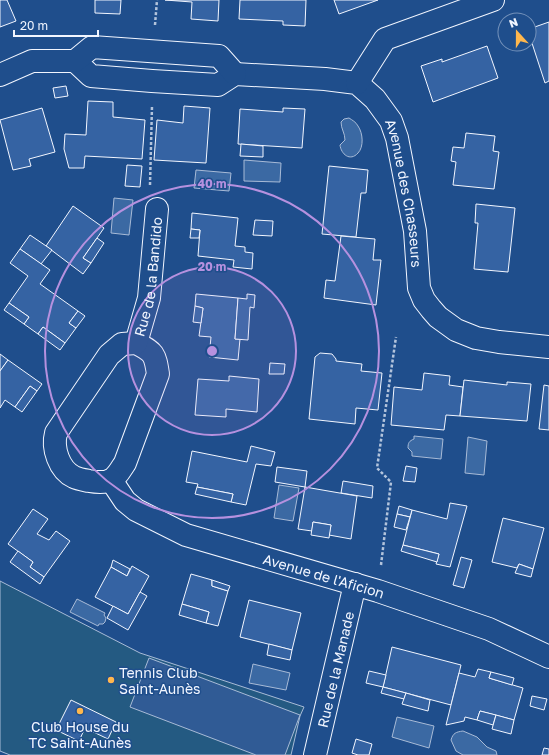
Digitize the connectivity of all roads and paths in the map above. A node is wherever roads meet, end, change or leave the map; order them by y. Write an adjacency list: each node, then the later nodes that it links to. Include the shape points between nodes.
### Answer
1 (493, 0): 5 (street, via 385,39)
2 (75, 61): 3 (street, via 91,76 218,85); 3 (street, via 92,47 219,56); 4 (street, via 32,61)
3 (235, 74): 5 (street, via 325,78)
4 (0, 75)
5 (357, 83): 9 (street, Avenue des Chasseurs, via 375,99 391,121 397,138 415,231 419,288 424,300 438,317 456,330 476,338)
6 (157, 209): 8 (street, Rue de la Bandido, via 149,298)
7 (396, 336): 12 (path, via 377,468 391,482)
8 (136, 343): 10 (street, via 148,350 156,359 158,374 125,463); 10 (street, via 122,344 109,355 56,433 54,440 59,461 74,477 93,482)
9 (549, 347)
10 (111, 480): 11 (street, Avenue de l'Aficion, via 125,501 136,510 186,535)
11 (355, 584): 12 (street, Avenue de l'Aficion); 14 (street, Rue de la Manade)
12 (378, 591): 13 (street, Avenue de l'Aficion, via 489,629)
13 (549, 657)
14 (315, 755)

